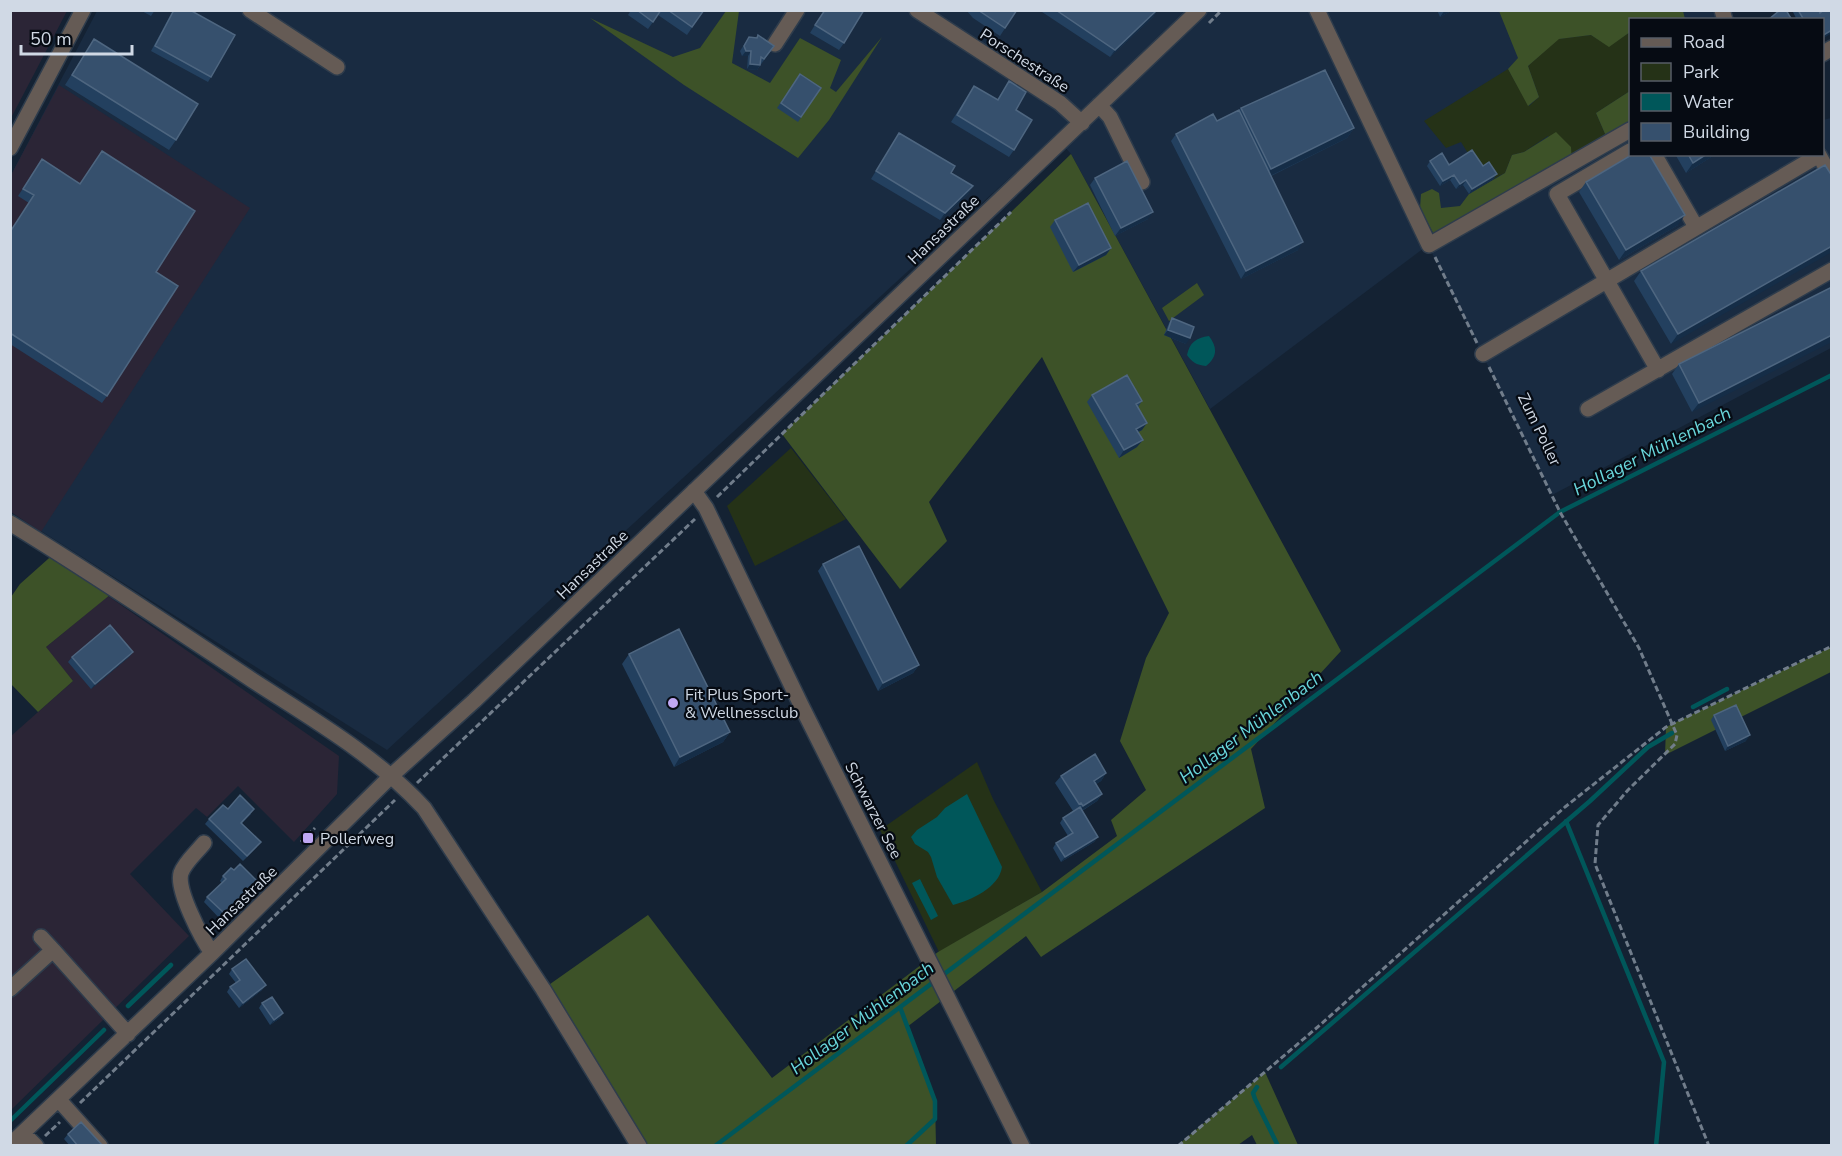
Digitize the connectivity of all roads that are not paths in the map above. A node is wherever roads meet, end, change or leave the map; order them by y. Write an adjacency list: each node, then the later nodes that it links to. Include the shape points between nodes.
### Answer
1 (83, 10): 12 (street)
2 (250, 10): 8 (street)
3 (797, 10): 7 (street)
4 (917, 10): 10 (street, Porschestraße, via 1060,103)
5 (1199, 10): 9 (street, Hansastraße)
6 (1317, 10): 11 (street, via 1429,244)
7 (775, 44)
8 (337, 67)
9 (1099, 105): 10 (street, Hansastraße); 18 (street, via 1110,117)
10 (1082, 123): 25 (street, Hansastraße)
11 (1625, 134)
12 (10, 148)
13 (1629, 152): 21 (street, via 1557,194)
14 (1655, 156): 19 (street)
15 (1817, 156): 19 (street)
16 (1820, 156): 17 (street)
17 (1832, 179)
18 (1142, 182)
19 (1696, 227): 21 (street)
20 (1832, 270): 23 (street)
21 (1605, 281): 22 (street); 23 (street)
22 (1482, 354)
23 (1658, 370): 24 (street)
24 (1588, 410)
25 (694, 491): 27 (street, Hansastraße); 40 (street, Schwarzer See, via 706,508)
26 (10, 523): 27 (street, via 107,583)
27 (392, 775): 31 (street, Hansastraße); 39 (street, via 424,808 537,979)
28 (204, 843): 31 (street, via 185,866 180,881 201,937)
29 (41, 937): 30 (street)
30 (52, 950): 32 (street); 33 (street)
31 (212, 953): 33 (street, Hansastraße)
32 (10, 989)
33 (128, 1034): 34 (street, Hansastraße)
34 (59, 1100): 35 (street, Hansastraße); 38 (street)
35 (23, 1133): 36 (street, Hansastraße); 37 (street)
36 (10, 1145)
37 (35, 1145)
38 (100, 1146)
39 (639, 1146)
40 (1022, 1146)

